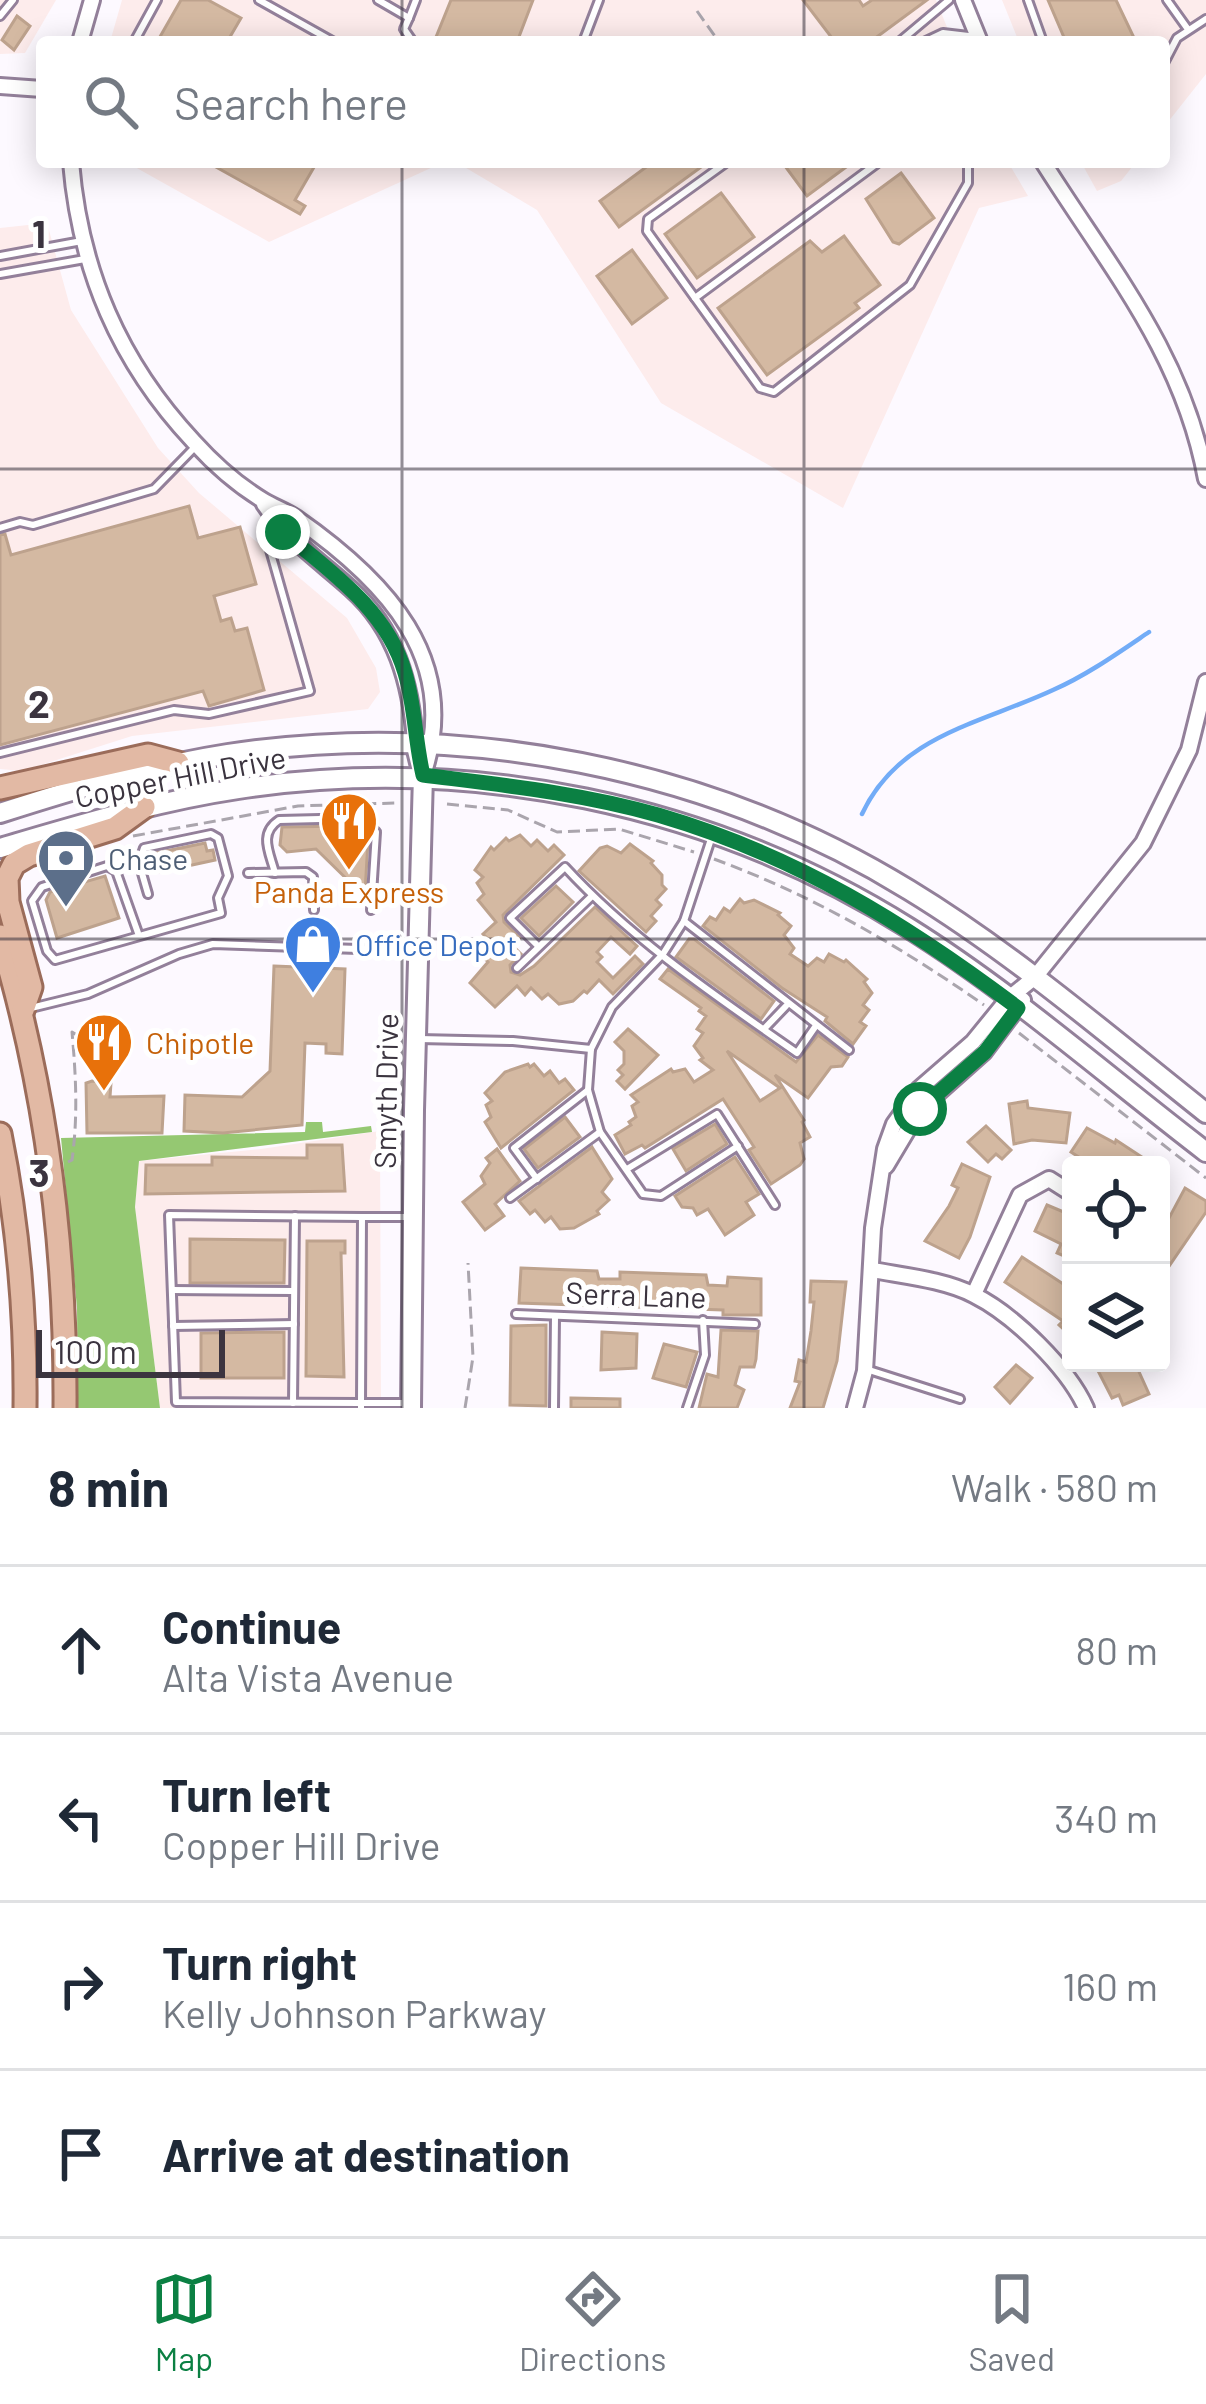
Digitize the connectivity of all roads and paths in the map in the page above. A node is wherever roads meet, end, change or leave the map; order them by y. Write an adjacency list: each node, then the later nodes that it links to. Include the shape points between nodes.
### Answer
1 (13, 0): 13 (lane)
2 (92, 0): 17 (street)
3 (157, 0): 18 (lane)
4 (259, 0): 19 (lane)
5 (378, 0): 14 (lane)
6 (416, 0): 14 (lane)
7 (599, 0): 21 (lane)
8 (949, 0): 23 (lane)
9 (963, 0): 24 (street)
10 (1028, 0): 25 (lane)
11 (1167, 0): 16 (lane)
12 (697, 11): 22 (path)
13 (0, 16)
14 (409, 17): 20 (lane)
15 (1206, 19): 16 (lane)
16 (1187, 28): 26 (lane)
17 (82, 36)
18 (137, 36)
19 (323, 36)
20 (409, 36)
21 (586, 36)
22 (715, 36)
23 (906, 36)
24 (977, 36)
25 (1041, 36)
26 (1170, 51)
27 (0, 86): 28 (street)
28 (36, 89)
29 (72, 168): 34 (street)
30 (719, 168): 38 (lane, via 648,219 646,231)
31 (871, 168): 38 (lane)
32 (968, 168): 38 (lane, via 968,183 910,285 774,392 760,388)
33 (1051, 168): 40 (street, via 1152,326 1189,410)
34 (82, 242): 35 (lane); 36 (street)
35 (0, 256)
36 (85, 259): 37 (lane); 39 (street, via 126,352)
37 (0, 274)
38 (695, 298)
39 (197, 446): 41 (street); 42 (lane, via 154,489)
40 (1206, 479)
41 (262, 500): 43 (street); 45 (street, via 366,573 403,615 429,676)
42 (0, 528)
43 (283, 532): 45 (street, via 380,622); 46 (lane, via 270,550 310,691 209,714 174,710)
44 (1206, 682): 69 (street, via 1189,749 1143,843)
45 (425, 742): 47 (main road, Copper Hill Drive, via 287,747); 48 (main road, Smyth Drive); 69 (main road, Copper Hill Drive, via 586,765 742,808 874,869)
46 (0, 753)
47 (178, 763): 49 (main road, via 148,755); 52 (main road, Copper Hill Drive)
48 (423, 775): 51 (main road, Copper Hill Drive, via 282,783); 53 (main road, Copper Hill Drive, via 599,801); 66 (main road, Smyth Drive)
49 (0, 788)
50 (447, 804): 55 (path, via 508,810 556,832 638,832)
51 (144, 807): 54 (main road, Copper Hill Drive); 73 (main road, via 115,828 14,864 8,902 32,987)
52 (0, 813)
53 (713, 833): 55 (lane); 70 (main road, Copper Hill Drive, via 859,899)
54 (0, 848)
55 (706, 856): 62 (lane); 72 (path, via 864,926)
56 (248, 873): 57 (lane)
57 (275, 873): 60 (lane, via 313,877); 61 (lane, via 269,826 361,818 376,832)
58 (148, 894): 63 (lane, via 139,863 144,848 218,838 228,877 221,913)
59 (592, 896): 65 (lane); 65 (lane, via 565,867 510,918); 67 (lane)
60 (314, 910)
61 (371, 910)
62 (684, 921): 67 (lane); 71 (lane)
63 (138, 933): 63 (lane, via 55,960 32,901 42,887 107,866 116,871)
64 (0, 936): 73 (main road)
65 (538, 946): 68 (lane)
66 (417, 947): 73 (lane, via 213,944); 77 (main road, Smyth Drive)
67 (664, 954): 75 (lane); 78 (lane, via 612,1007)
68 (518, 968)
69 (1035, 977): 70 (street); 82 (main road, Copper Hill Drive)
70 (1013, 1004): 86 (main road, Copper Hill Drive); 98 (street, via 985,1052 920,1109 883,1171)
71 (787, 1005): 74 (lane); 75 (lane)
72 (984, 1005)
73 (22, 1011): 114 (main road, via 55,1181)
74 (815, 1027): 75 (lane, via 797,1053); 79 (lane)
75 (764, 1029)
76 (1019, 1033): 89 (path)
77 (416, 1039): 78 (lane); 96 (main road, Smyth Drive)
78 (591, 1049): 81 (lane)
79 (849, 1050)
80 (119, 1053): 87 (path, via 99,1065 72,1032 76,1137)
81 (588, 1090): 83 (lane); 90 (lane, via 514,1148)
82 (1206, 1113)
83 (600, 1132): 88 (lane); 90 (lane)
84 (0, 1134): 113 (main road, via 26,1349)
85 (739, 1146): 88 (lane, via 661,1196 643,1194); 88 (lane, via 718,1114); 93 (lane)
86 (1206, 1153)
87 (68, 1162)
88 (627, 1169)
89 (1206, 1178)
90 (537, 1179): 92 (lane)
91 (1062, 1187): 101 (street, via 1049,1179 1020,1195)
92 (510, 1198)
93 (775, 1205)
94 (296, 1216): 95 (lane); 99 (lane, via 169,1215); 100 (lane)
95 (362, 1216): 96 (lane); 112 (lane)
96 (412, 1217): 111 (main road, Smyth Drive)
97 (468, 1263): 115 (path, via 473,1357)
98 (873, 1270): 101 (street); 108 (street)
99 (172, 1291): 100 (lane); 107 (lane)
100 (295, 1291): 105 (lane)
101 (974, 1294): 119 (street, via 1039,1343)
102 (515, 1314): 103 (lane, Serra Lane)
103 (555, 1316): 104 (lane, Serra Lane); 116 (lane)
104 (703, 1320): 106 (lane, Serra Lane); 117 (lane, via 705,1355)
105 (294, 1324): 107 (lane); 110 (lane)
106 (755, 1324)
107 (173, 1326): 110 (lane, via 176,1402)
108 (865, 1369): 109 (lane); 118 (street)
109 (960, 1399)
110 (293, 1403): 112 (lane)
111 (411, 1405): 112 (lane)
112 (361, 1406)
113 (25, 1408)
114 (65, 1408)
115 (465, 1408)
116 (554, 1408)
117 (686, 1408)
118 (855, 1408)
119 (1086, 1408)

